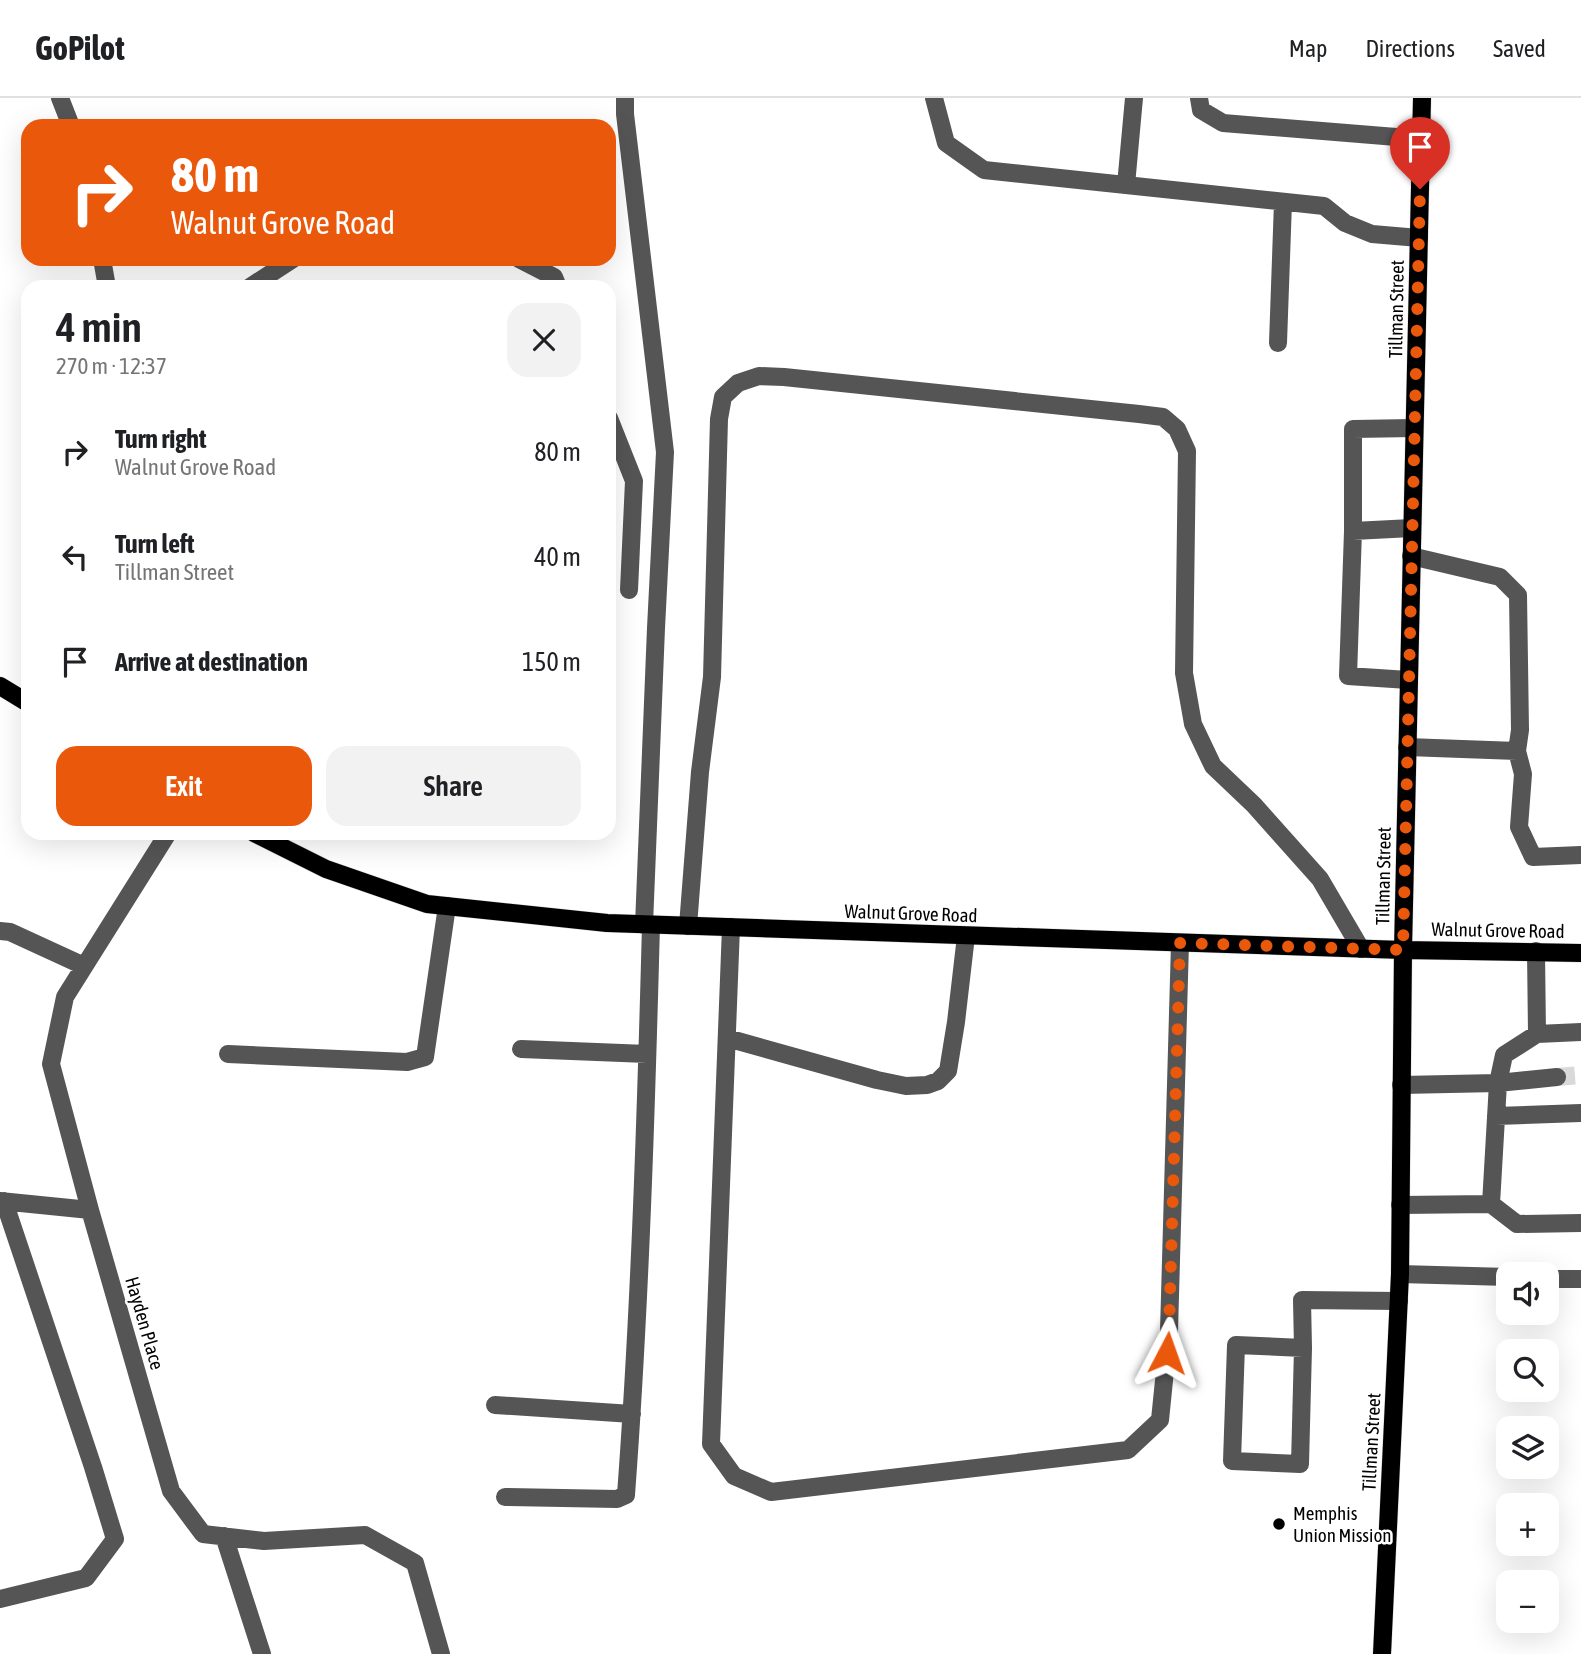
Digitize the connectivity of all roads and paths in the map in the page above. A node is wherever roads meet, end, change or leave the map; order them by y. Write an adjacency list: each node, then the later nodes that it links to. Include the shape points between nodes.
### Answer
1 (60, 98): 7 (street)
2 (625, 98): 32 (street, via 665,452)
3 (934, 98): 9 (street, via 946,143 984,170)
4 (1134, 98): 9 (street)
5 (1199, 98): 8 (street, via 1201,110 1223,123)
6 (1422, 98): 8 (main road, Tillman Street)
7 (68, 119)
8 (1421, 139): 11 (main road, Tillman Street)
9 (1126, 185): 10 (street)
10 (1283, 202): 11 (street, via 1324,206 1345,223 1372,234); 16 (street)
11 (1419, 238): 17 (main road, Tillman Street)
12 (282, 266): 14 (street)
13 (533, 266): 15 (street)
14 (261, 280)
15 (555, 280)
16 (1278, 343)
17 (1414, 428): 19 (main road, Tillman Street); 20 (street, via 1353,429)
18 (616, 436): 22 (street, via 634,481)
19 (1412, 528): 20 (street); 21 (main road, Tillman Street)
20 (1353, 531): 23 (street, via 1348,676)
21 (1411, 556): 23 (main road, Tillman Street); 27 (street, via 1500,577 1518,595)
22 (629, 590)
23 (1408, 680): 26 (main road, Tillman Street)
24 (0, 686): 25 (main road)
25 (21, 699)
26 (1407, 747): 27 (street); 39 (main road, Tillman Street)
27 (1517, 751): 30 (street, via 1523,774 1519,827 1533,858)
28 (164, 840): 42 (street, Hayden Place)
29 (268, 840): 31 (main road, Walnut Grove Road, via 326,870 427,904)
30 (1581, 855)
31 (447, 906): 32 (main road, Walnut Grove Road); 47 (street, via 425,1057 407,1062)
32 (648, 925): 33 (main road, Walnut Grove Road); 48 (street)
33 (688, 926): 34 (main road, Walnut Grove Road); 38 (street, via 712,677 719,419 723,397 737,383 771,376 1163,417 1177,429 1187,451 1184,673 1193,724 1213,766 1320,879)
34 (731, 927): 36 (main road, Walnut Grove Road); 45 (street)
35 (0, 931): 42 (street)
36 (966, 936): 37 (main road, Walnut Grove Road); 45 (street, via 947,1071 938,1081 905,1086)
37 (1180, 943): 38 (main road, Walnut Grove Road); 45 (street, via 1168,1344 1160,1420 1128,1450 771,1492 734,1476 711,1444)
38 (1361, 949): 39 (main road, Walnut Grove Road)
39 (1403, 950): 40 (main road, Walnut Grove Road); 51 (main road, Tillman Street)
40 (1536, 951): 41 (main road, Walnut Grove Road); 44 (street)
41 (1581, 953)
42 (84, 966): 57 (street, Hayden Place, via 65,997 51,1064)
43 (1581, 1032): 44 (street)
44 (1537, 1034): 50 (street, via 1504,1055)
45 (727, 1038)
46 (521, 1049): 48 (street)
47 (228, 1054)
48 (647, 1054): 66 (street)
49 (1557, 1077): 50 (street)
50 (1498, 1083): 51 (street); 53 (street)
51 (1401, 1085): 56 (main road, Tillman Street)
52 (1581, 1113): 53 (street)
53 (1496, 1116): 55 (street)
54 (2, 1201): 57 (street); 69 (street, via 115,1539 86,1578)
55 (1491, 1204): 56 (street); 58 (street, via 1517,1224)
56 (1400, 1205): 59 (main road, Tillman Street)
57 (90, 1210): 68 (street, Hayden Place, via 171,1491 203,1534)
58 (1581, 1223)
59 (1401, 1274): 60 (street); 63 (main road, Tillman Street)
60 (1496, 1277)
61 (1559, 1279): 62 (street)
62 (1581, 1279)
63 (1399, 1301): 64 (street, via 1302,1300); 72 (main road, Tillman Street)
64 (1303, 1348): 64 (street, via 1300,1464 1232,1461 1236,1345)
65 (495, 1405): 66 (street)
66 (632, 1414): 67 (street, via 626,1495 617,1499)
67 (505, 1497)
68 (224, 1536): 70 (street); 71 (street, Hayden Place, via 264,1541 365,1535 415,1563)
69 (0, 1599)
70 (262, 1654)
71 (441, 1654)
72 (1382, 1654)

